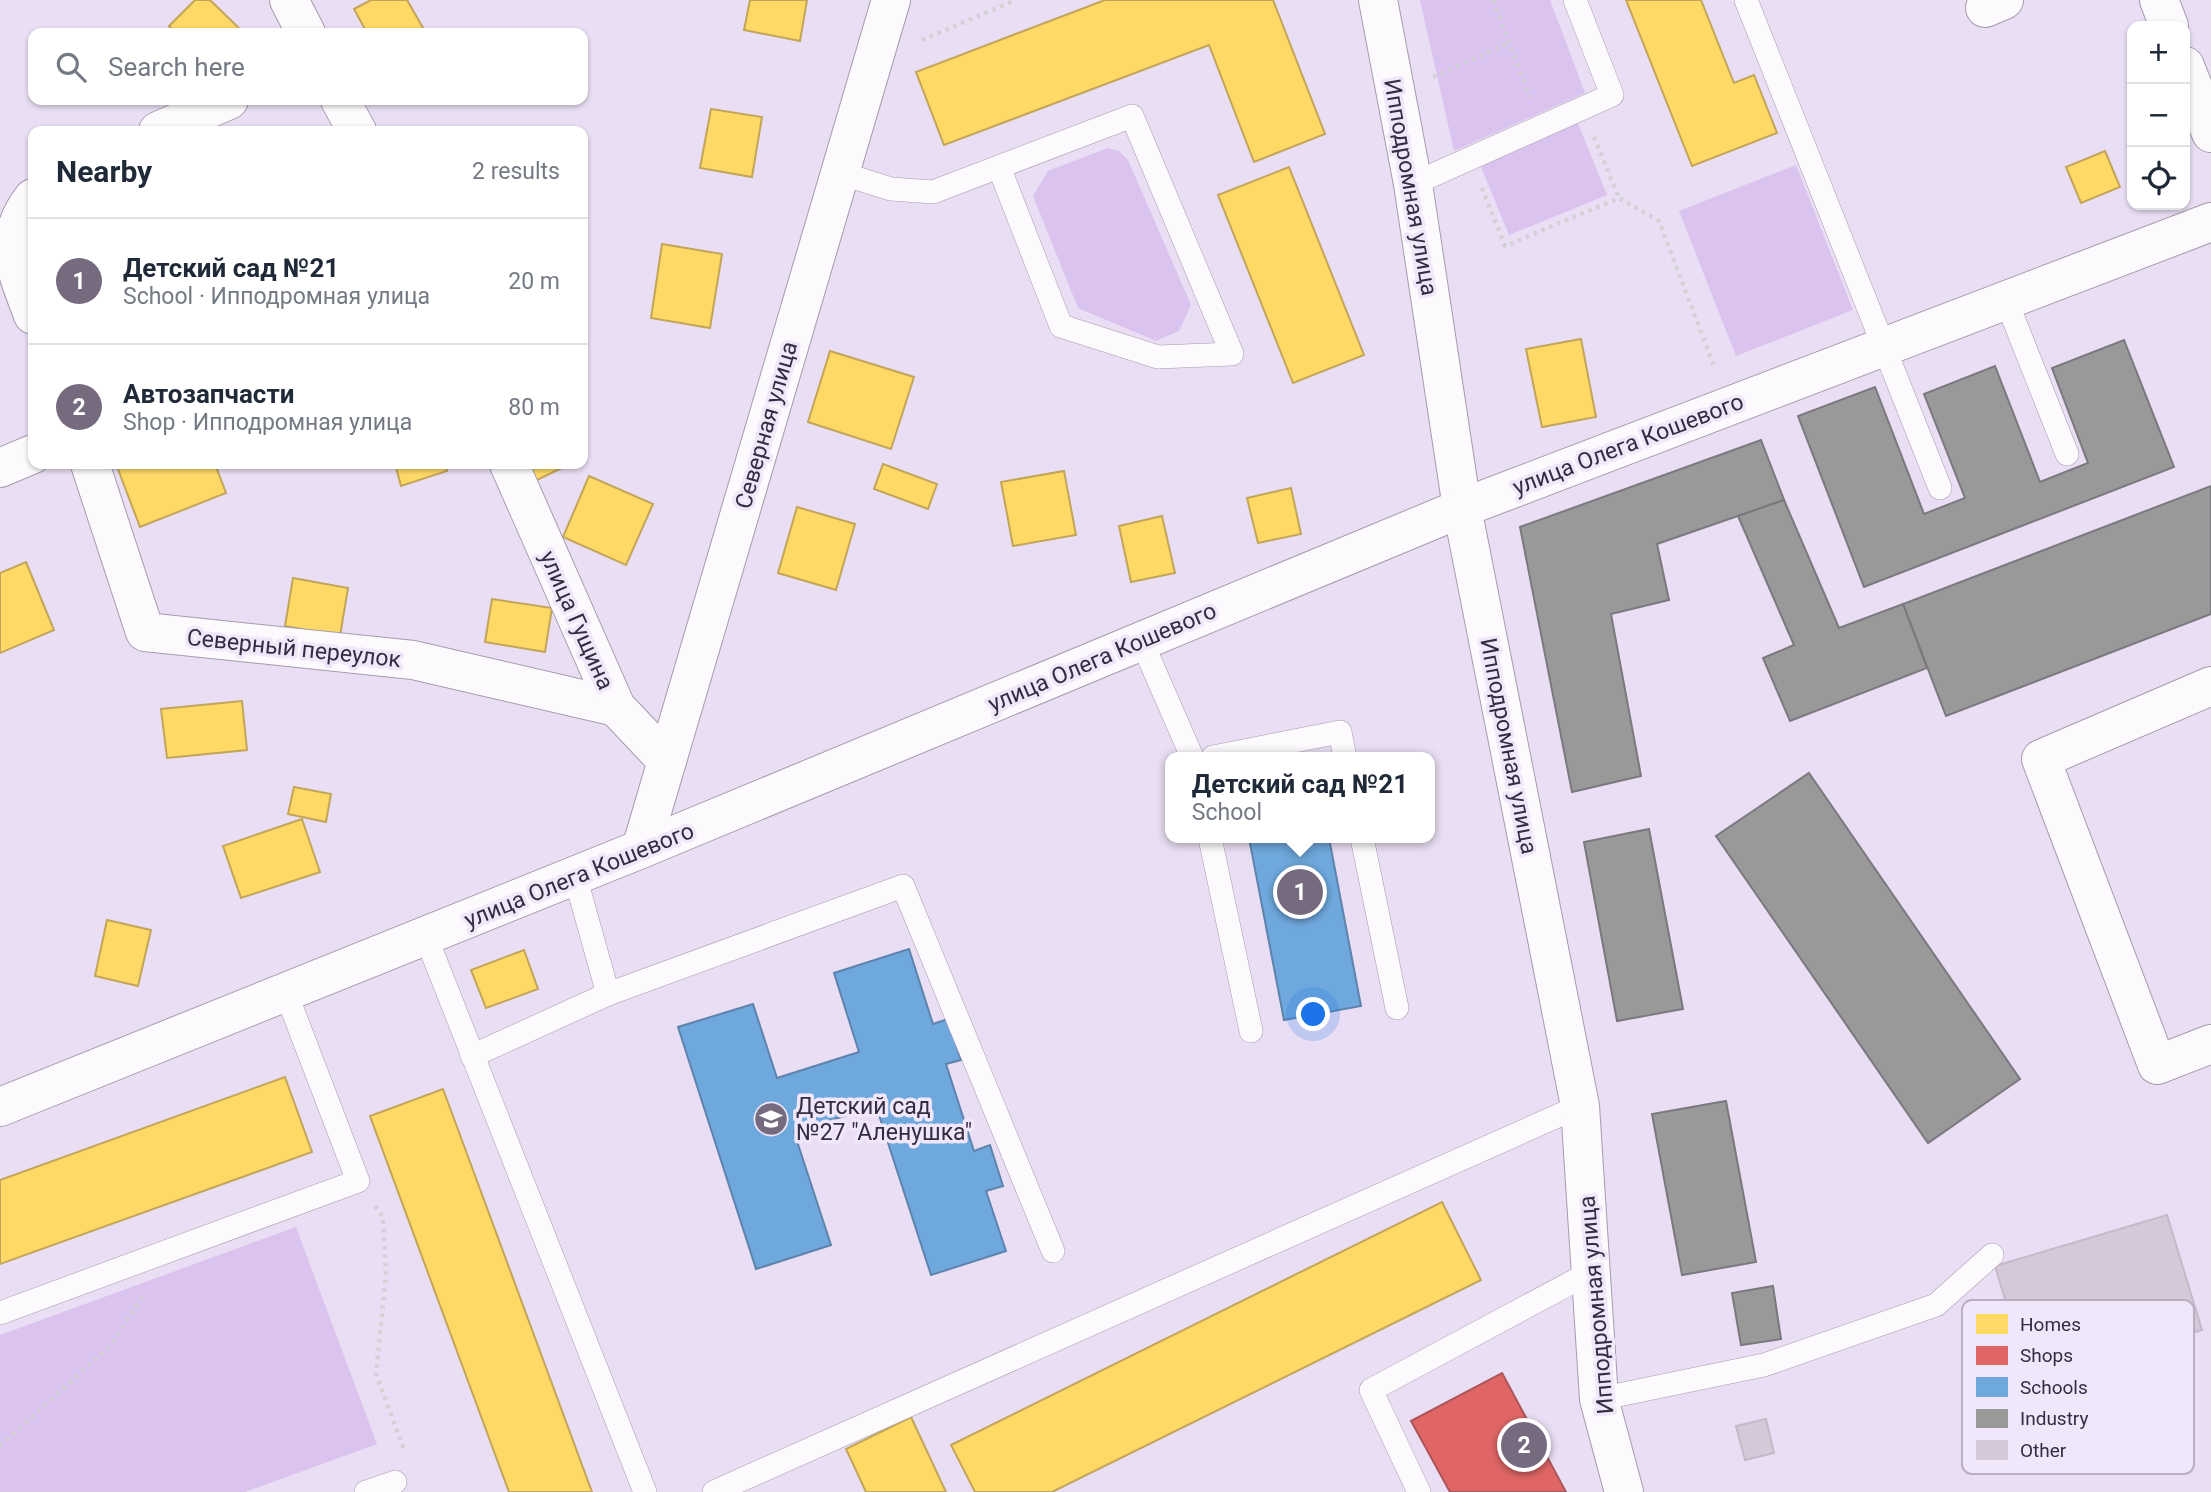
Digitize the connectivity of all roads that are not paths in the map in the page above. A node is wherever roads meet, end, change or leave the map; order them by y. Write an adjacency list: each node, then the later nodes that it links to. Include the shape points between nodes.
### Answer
1 (289, 0): 8 (street)
2 (891, 0): 16 (street, Северная улица)
3 (1378, 0): 17 (street, Ипподромная улица)
4 (1575, 0): 17 (lane, via 1612,95)
5 (1746, 0): 22 (lane)
6 (2159, 0): 7 (street)
7 (2167, 21)
8 (303, 28)
9 (2190, 79): 14 (street)
10 (218, 105): 12 (street)
11 (343, 105): 13 (street)
12 (169, 126)
13 (354, 126)
14 (2211, 132)
15 (999, 167): 15 (lane, via 1132,116 1232,354 1158,357 1061,326); 16 (lane, via 933,191 891,189)
16 (840, 173): 36 (street, Северная улица)
17 (1413, 184): 29 (street, Ипподромная улица)
18 (28, 205): 21 (street, via 18,218 14,265)
19 (2211, 222): 20 (street, улица Олега Кошевого)
20 (2006, 300): 22 (street, улица Олега Кошевого); 23 (lane)
21 (28, 301)
22 (1884, 346): 28 (lane); 29 (street, улица Олега Кошевого)
23 (2067, 454)
24 (28, 456): 25 (street)
25 (0, 468)
26 (92, 469): 32 (street, Северный переулок, via 145,632 413,660)
27 (511, 469): 32 (street, улица Гущина)
28 (1940, 488)
29 (1462, 508): 30 (street, улица Олега Кошевого); 48 (street, Ипподромная улица)
30 (1141, 640): 33 (lane); 39 (street, улица Олега Кошевого)
31 (2211, 686): 46 (street, via 2041,759 2157,1065)
32 (616, 708): 36 (street, улица Гущина)
33 (1190, 752)
34 (1238, 752): 35 (lane, via 1340,732)
35 (1344, 752)
36 (667, 761): 39 (street, Северная улица)
37 (1211, 843): 45 (lane)
38 (1363, 843): 44 (lane)
39 (641, 849): 40 (street, улица Олега Кошевого)
40 (575, 876): 41 (street, улица Олега Кошевого); 43 (lane)
41 (426, 937): 42 (street, улица Олега Кошевого); 47 (lane)
42 (286, 993): 49 (street, улица Олега Кошевого); 53 (lane, via 358,1181)
43 (608, 994): 47 (lane); 50 (lane, via 902,886)
44 (1397, 1008)
45 (1251, 1031)
46 (2211, 1044)
47 (472, 1056): 57 (lane)
48 (1580, 1106): 52 (street, Ипподромная улица); 58 (lane)
49 (0, 1107)
50 (1053, 1251)
51 (1992, 1255): 54 (lane, via 1936,1305 1763,1366)
52 (1593, 1271): 54 (street, Ипподромная улица); 59 (lane, via 1371,1390)
53 (0, 1313)
54 (1599, 1399): 60 (street, Ипподромная улица)
55 (395, 1482): 56 (lane)
56 (366, 1492)
57 (645, 1492)
58 (714, 1492)
59 (1419, 1492)
60 (1624, 1492)

